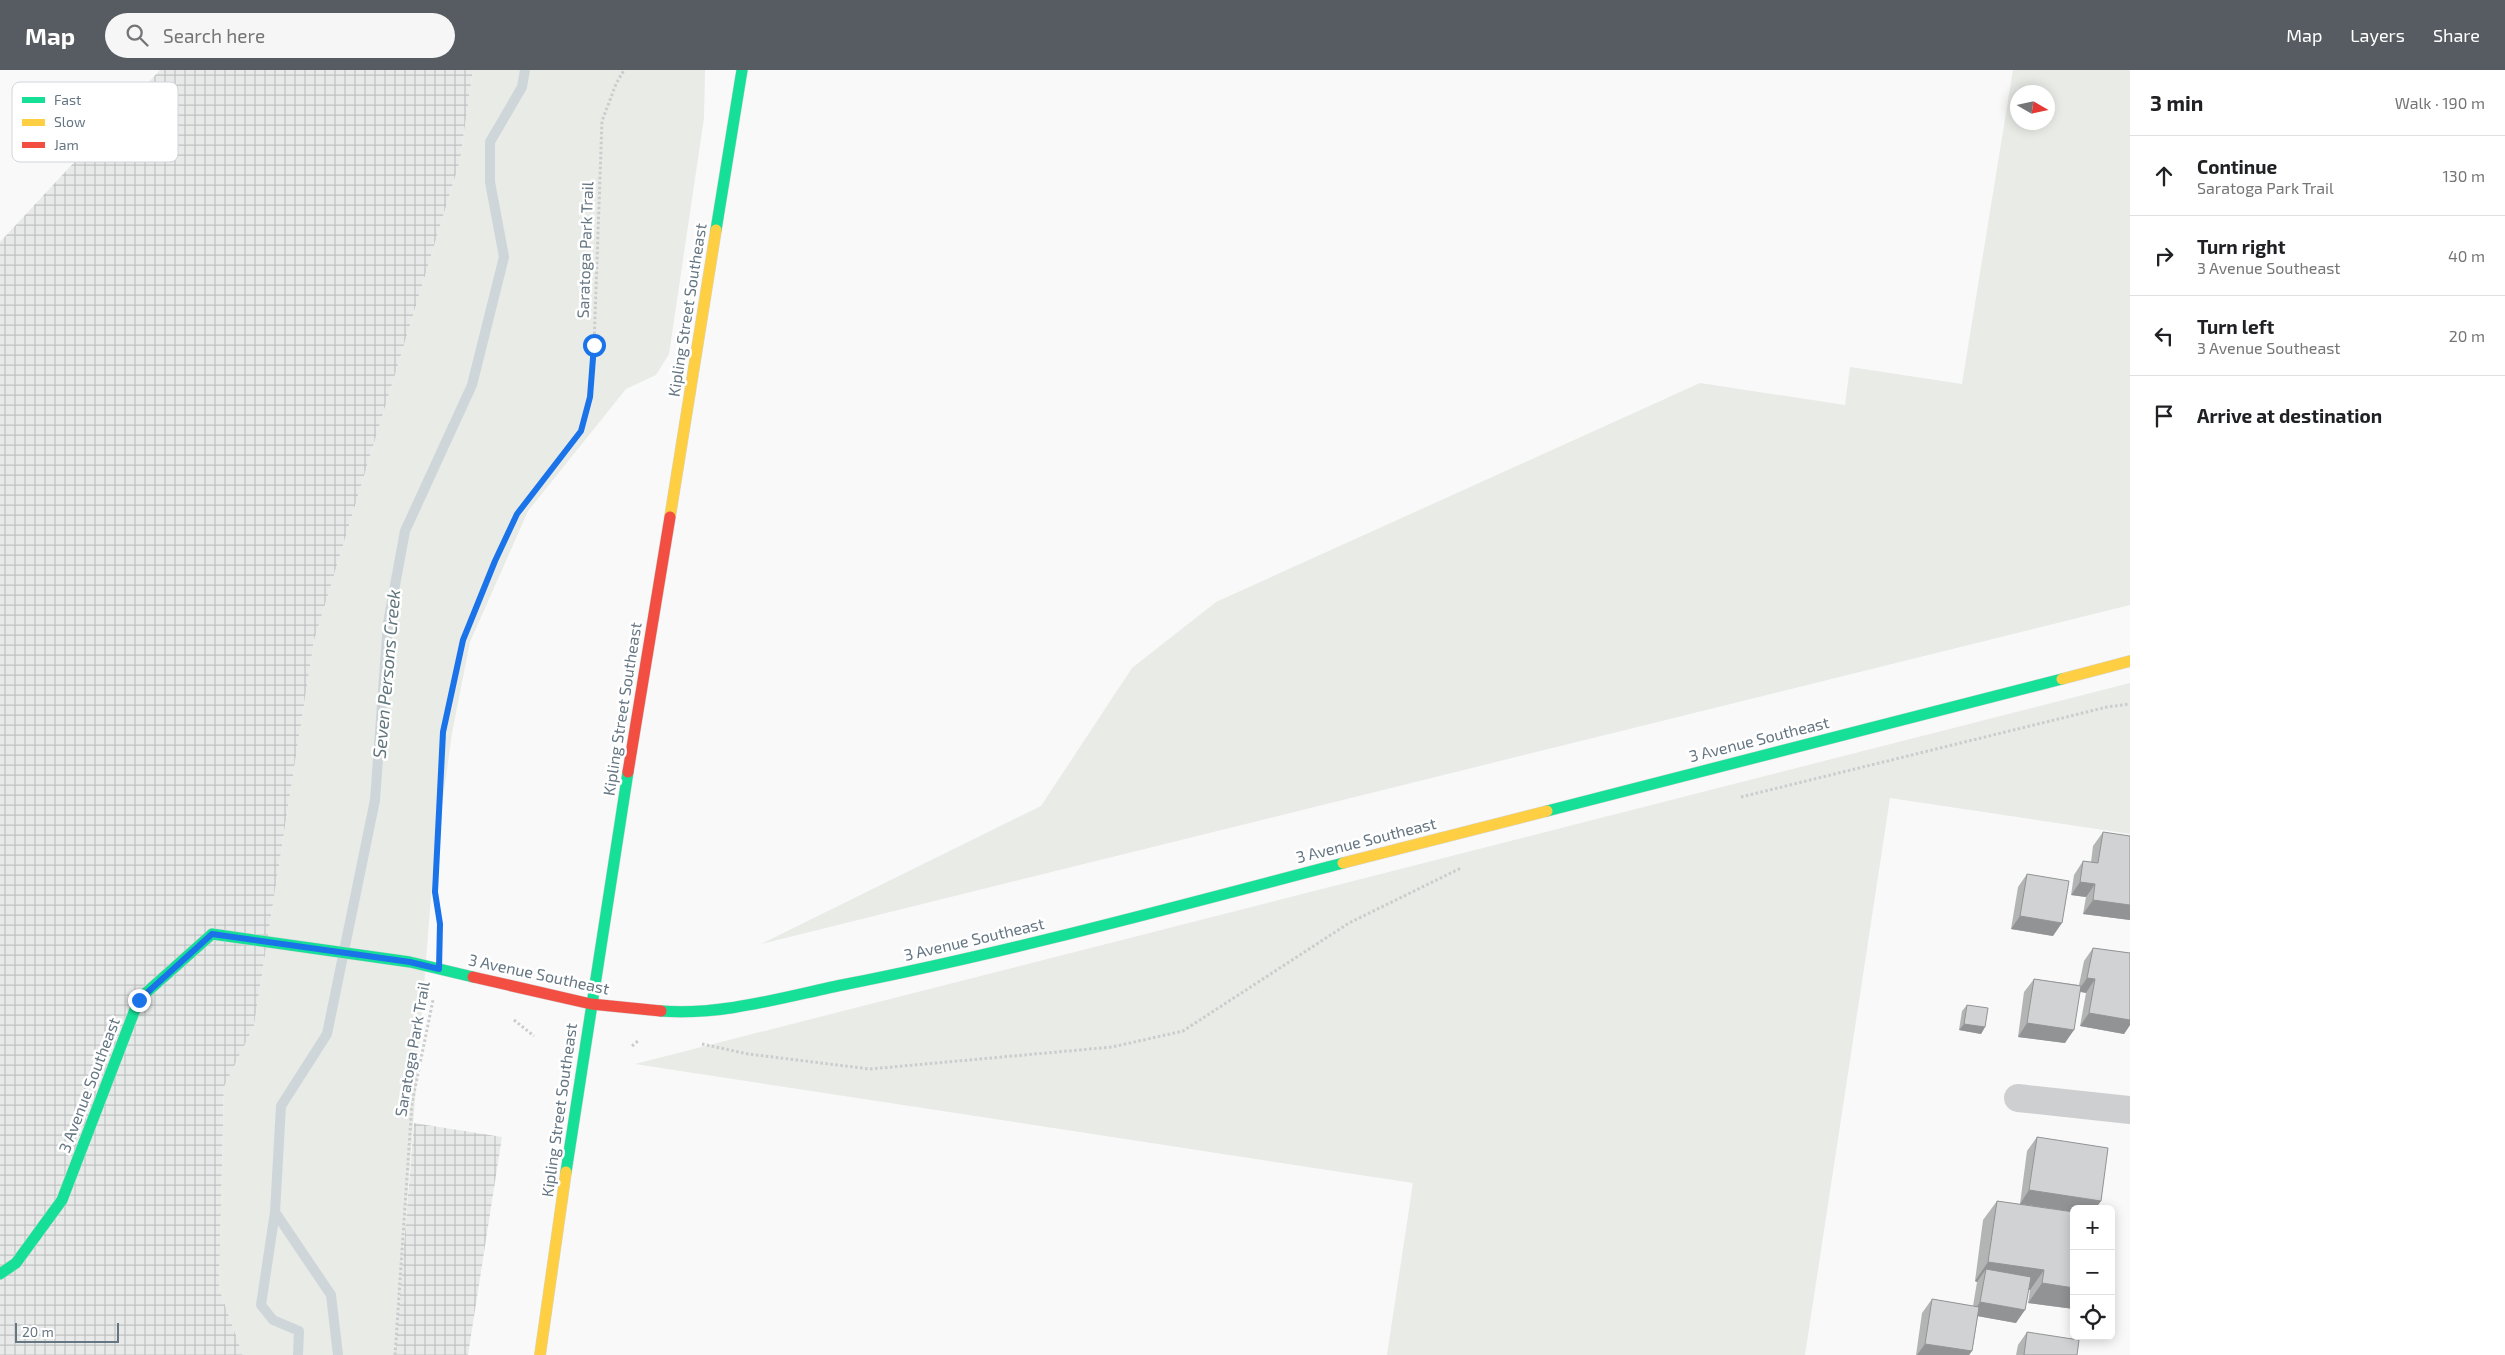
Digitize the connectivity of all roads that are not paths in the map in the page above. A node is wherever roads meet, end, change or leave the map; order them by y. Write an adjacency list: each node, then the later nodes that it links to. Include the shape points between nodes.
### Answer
1 (742, 70): 3 (street, Kipling Street Southeast)
2 (728, 79): 3 (street)
3 (729, 152): 5 (street, Kipling Street Southeast)
4 (2130, 660): 5 (street, 3 Avenue Southeast, via 955,962 728,1008 676,1012)
5 (591, 1004): 8 (street, 3 Avenue Southeast, via 410,962 212,934 139,1000 62,1200 16,1263); 9 (street, Kipling Street Southeast)
6 (2018, 1098): 7 (street)
7 (2130, 1110)
8 (0, 1274)
9 (540, 1355)

